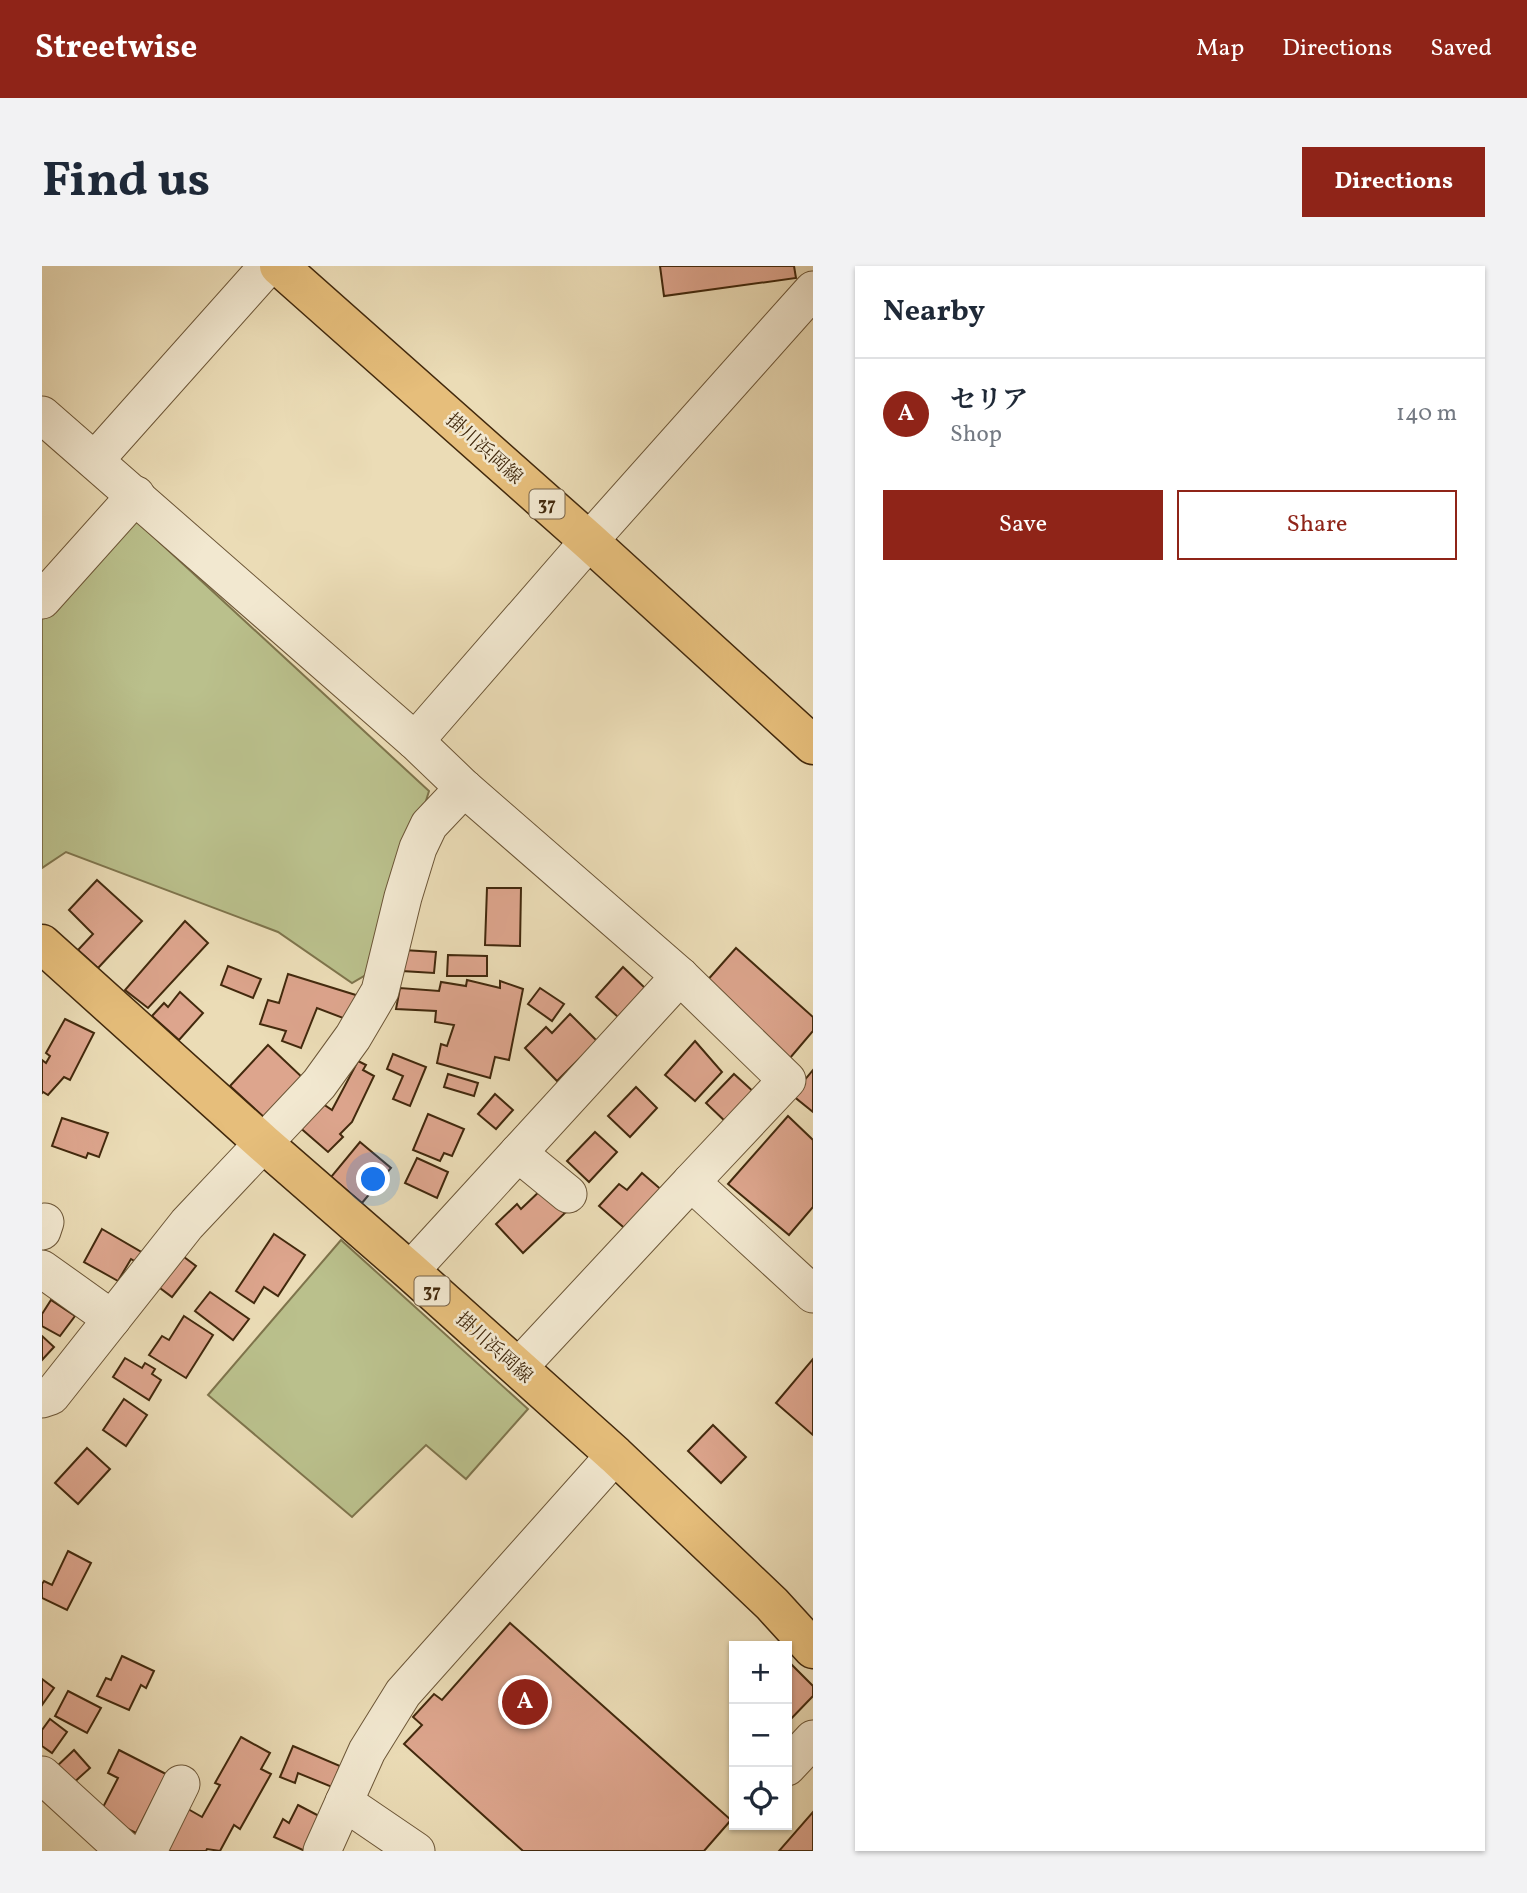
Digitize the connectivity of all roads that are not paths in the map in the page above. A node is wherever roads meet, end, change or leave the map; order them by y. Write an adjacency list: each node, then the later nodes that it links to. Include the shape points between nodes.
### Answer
1 (268, 266): 5 (street)
2 (279, 266): 7 (main road, 掛川浜岡線 / 37)
3 (813, 290): 7 (street)
4 (42, 415): 5 (street)
5 (96, 460): 6 (street)
6 (136, 495): 8 (street); 9 (street)
7 (589, 541): 9 (street); 10 (main road, 掛川浜岡線 / 37)
8 (42, 600)
9 (415, 741): 11 (street)
10 (813, 744)
11 (464, 788): 13 (street); 14 (street, via 429,825 418,848 380,991 319,1084)
12 (42, 944): 14 (main road, 掛川浜岡線 / 37)
13 (680, 976): 15 (street); 16 (street, via 787,1080)
14 (263, 1143): 19 (main road, 掛川浜岡線 / 37); 21 (street, via 187,1224)
15 (518, 1153): 17 (street); 19 (street)
16 (691, 1182): 20 (street); 22 (street)
17 (568, 1194)
18 (42, 1269): 21 (street)
19 (410, 1271): 22 (main road, 掛川浜岡線 / 37)
20 (813, 1294)
21 (112, 1319): 23 (street, via 51,1396)
22 (518, 1368): 24 (main road, 掛川浜岡線 / 37)
23 (42, 1399)
24 (615, 1455): 25 (main road, 掛川浜岡線 / 37, via 763,1595); 30 (street, via 403,1693 367,1751)
25 (813, 1649)
26 (813, 1739): 27 (street)
27 (792, 1762)
28 (42, 1775): 31 (street)
29 (181, 1784): 32 (street)
30 (344, 1802): 33 (street); 34 (street)
31 (125, 1851)
32 (148, 1851)
33 (322, 1851)
34 (416, 1851)

